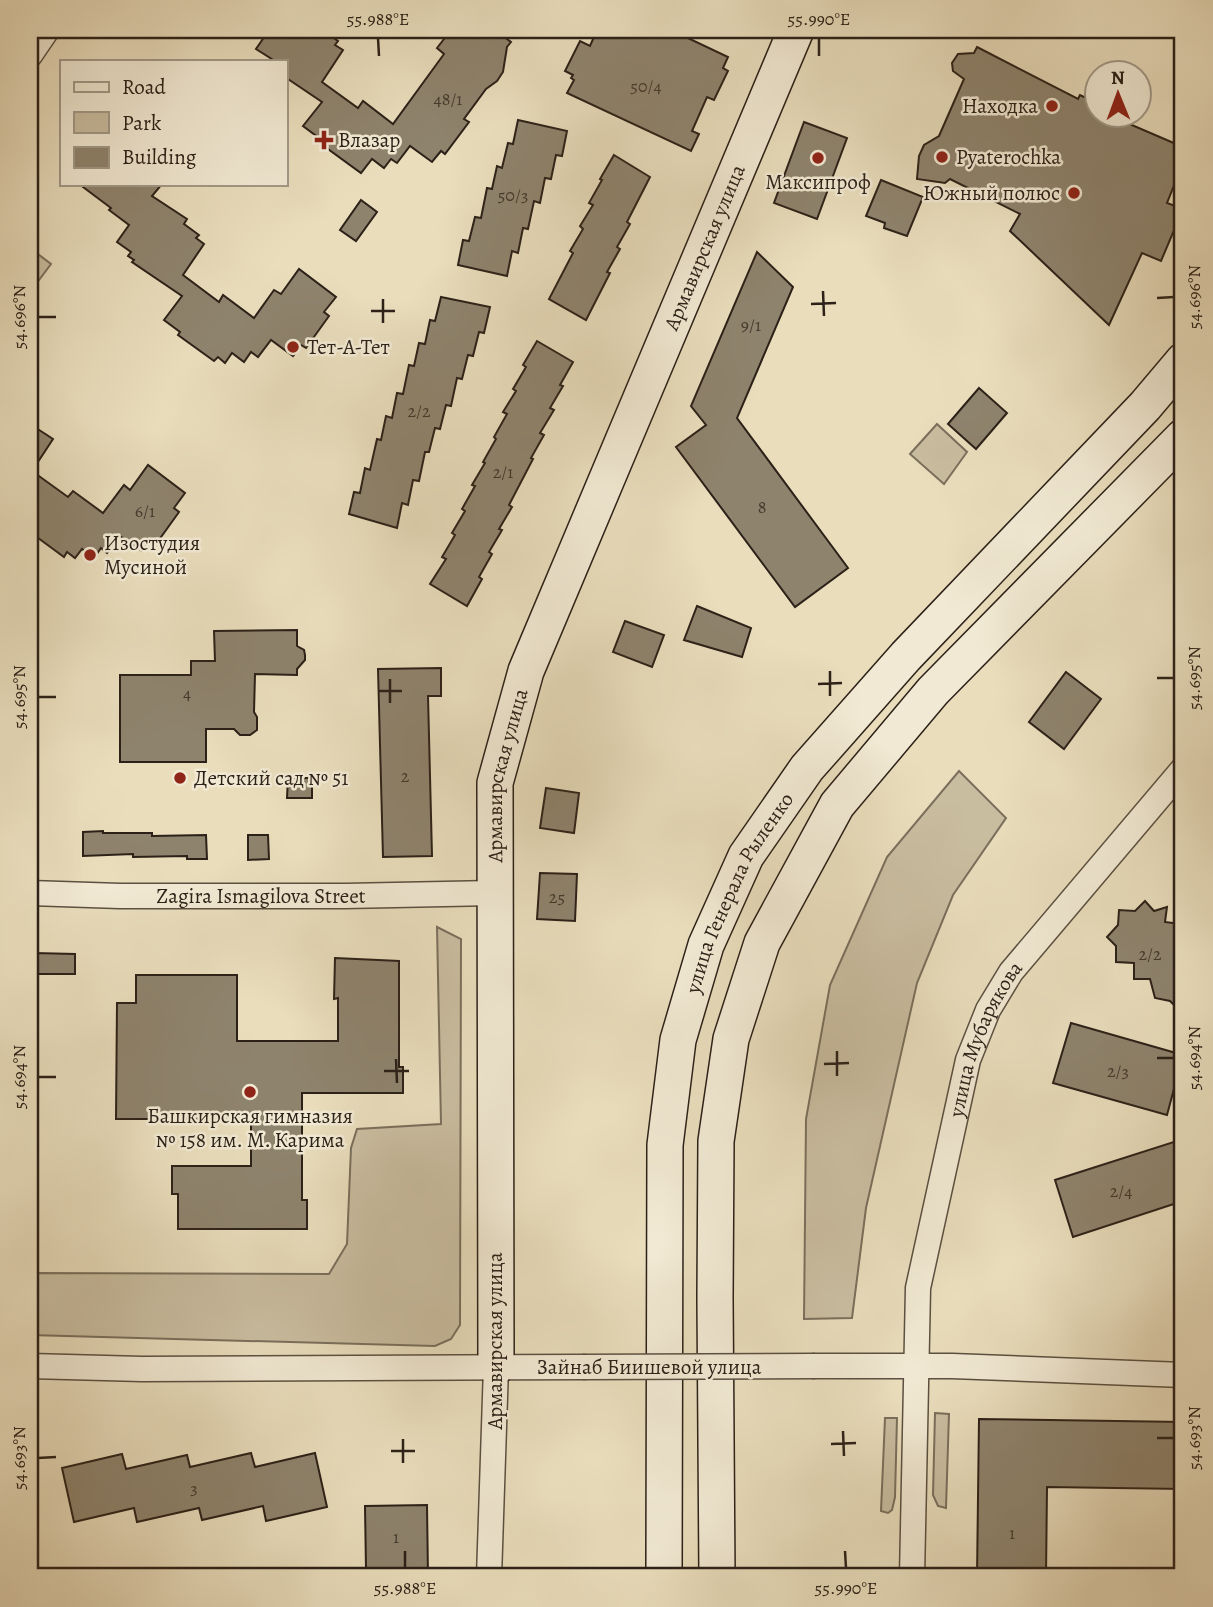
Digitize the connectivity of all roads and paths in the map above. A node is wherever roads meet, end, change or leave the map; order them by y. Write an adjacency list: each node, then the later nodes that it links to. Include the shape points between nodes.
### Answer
1 (47, 30): 3 (street)
2 (796, 30): 8 (main road, Армавирская улица, via 526,671 495,783)
3 (30, 55)
4 (1183, 361): 14 (main road, улица Генерала Рыленко, via 807,768 746,856 706,945 678,1040 665,1145)
5 (1183, 437): 15 (main road, улица Генерала Рыленко, via 933,691 837,805 762,943 731,1039 716,1140)
6 (1183, 769): 11 (street, улица Мубарякова, via 1012,972 988,1010 968,1060 918,1288)
7 (30, 893): 8 (street, Zagira Ismagilova Street)
8 (494, 893): 10 (main road, Армавирская улица)
9 (30, 1366): 10 (street, Зайнаб Биишевой улица)
10 (496, 1367): 11 (street, Зайнаб Биишевой улица, bridge); 13 (street, Армавирская улица)
11 (916, 1367): 12 (street, Зайнаб Биишевой улица); 16 (street, улица Мубарякова)
12 (1183, 1375)
13 (489, 1577)
14 (664, 1577)
15 (718, 1577)
16 (912, 1577)

